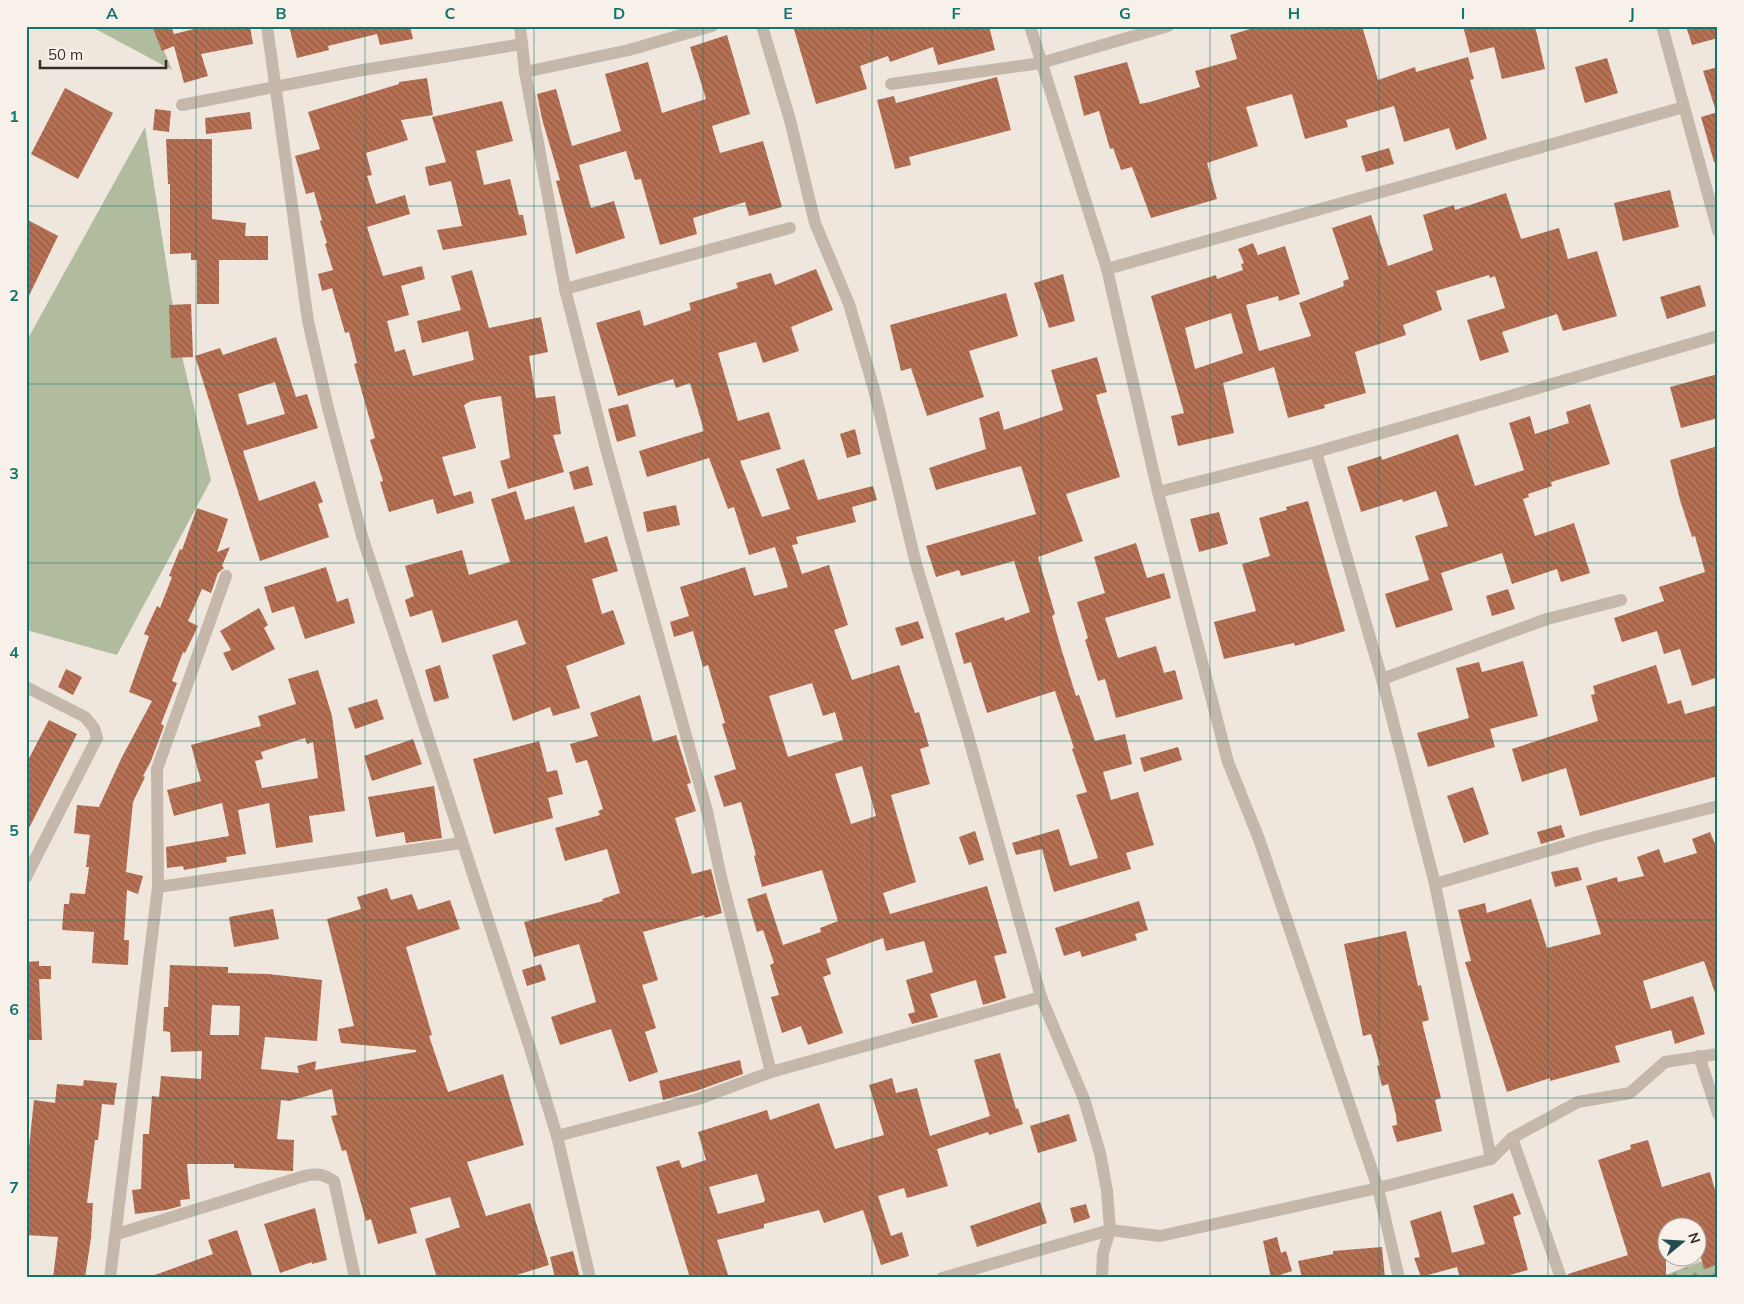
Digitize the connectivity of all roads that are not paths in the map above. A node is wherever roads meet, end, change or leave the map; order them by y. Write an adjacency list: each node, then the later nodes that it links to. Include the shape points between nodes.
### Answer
1 (267, 26): 12 (street)
2 (520, 26): 8 (street)
3 (712, 26): 10 (street, via 629,50)
4 (762, 26): 31 (street, via 790,120 815,223 849,304 871,380 916,564)
5 (1030, 26): 9 (street)
6 (1168, 26): 9 (street)
7 (1662, 26): 14 (street)
8 (522, 44): 10 (street); 12 (street)
9 (1041, 62): 11 (street); 17 (street)
10 (525, 72): 18 (street)
11 (891, 84)
12 (276, 88): 13 (street); 27 (street, via 308,321 328,408 362,536)
13 (182, 105)
14 (1684, 107): 16 (street); 17 (street)
15 (790, 228): 18 (street)
16 (1718, 231)
17 (1107, 269): 21 (street)
18 (565, 289): 34 (street, via 605,446 707,811)
19 (1718, 336): 20 (street)
20 (1316, 452): 21 (street); 24 (street)
21 (1158, 492): 39 (street, via 1228,762 1259,839)
22 (226, 576): 30 (street, via 157,769)
23 (1621, 600): 24 (street, via 1547,619)
24 (1382, 679): 29 (street)
25 (26, 687): 28 (street, via 86,717 97,738)
26 (1718, 806): 29 (street, via 1595,837)
27 (461, 843): 30 (street); 36 (street)
28 (26, 877)
29 (1435, 884): 38 (street)
30 (158, 887): 41 (street)
31 (1041, 997): 34 (street); 40 (street, via 1084,1099 1102,1163)
32 (1718, 1054): 33 (street)
33 (1699, 1056): 35 (street); 37 (street, via 1665,1062 1630,1092 1578,1102)
34 (770, 1072): 36 (street, via 698,1099)
35 (1718, 1114)
36 (557, 1136): 44 (street)
37 (1512, 1138): 38 (street); 48 (street)
38 (1491, 1159): 39 (street)
39 (1378, 1188): 40 (street, via 1160,1236); 47 (street)
40 (1110, 1230): 45 (street); 46 (street, via 1103,1253)
41 (117, 1234): 42 (street); 43 (street, via 313,1173 320,1174 334,1181)
42 (110, 1278)
43 (355, 1278)
44 (590, 1278)
45 (942, 1278)
46 (1102, 1278)
47 (1399, 1278)
48 (1561, 1278)

